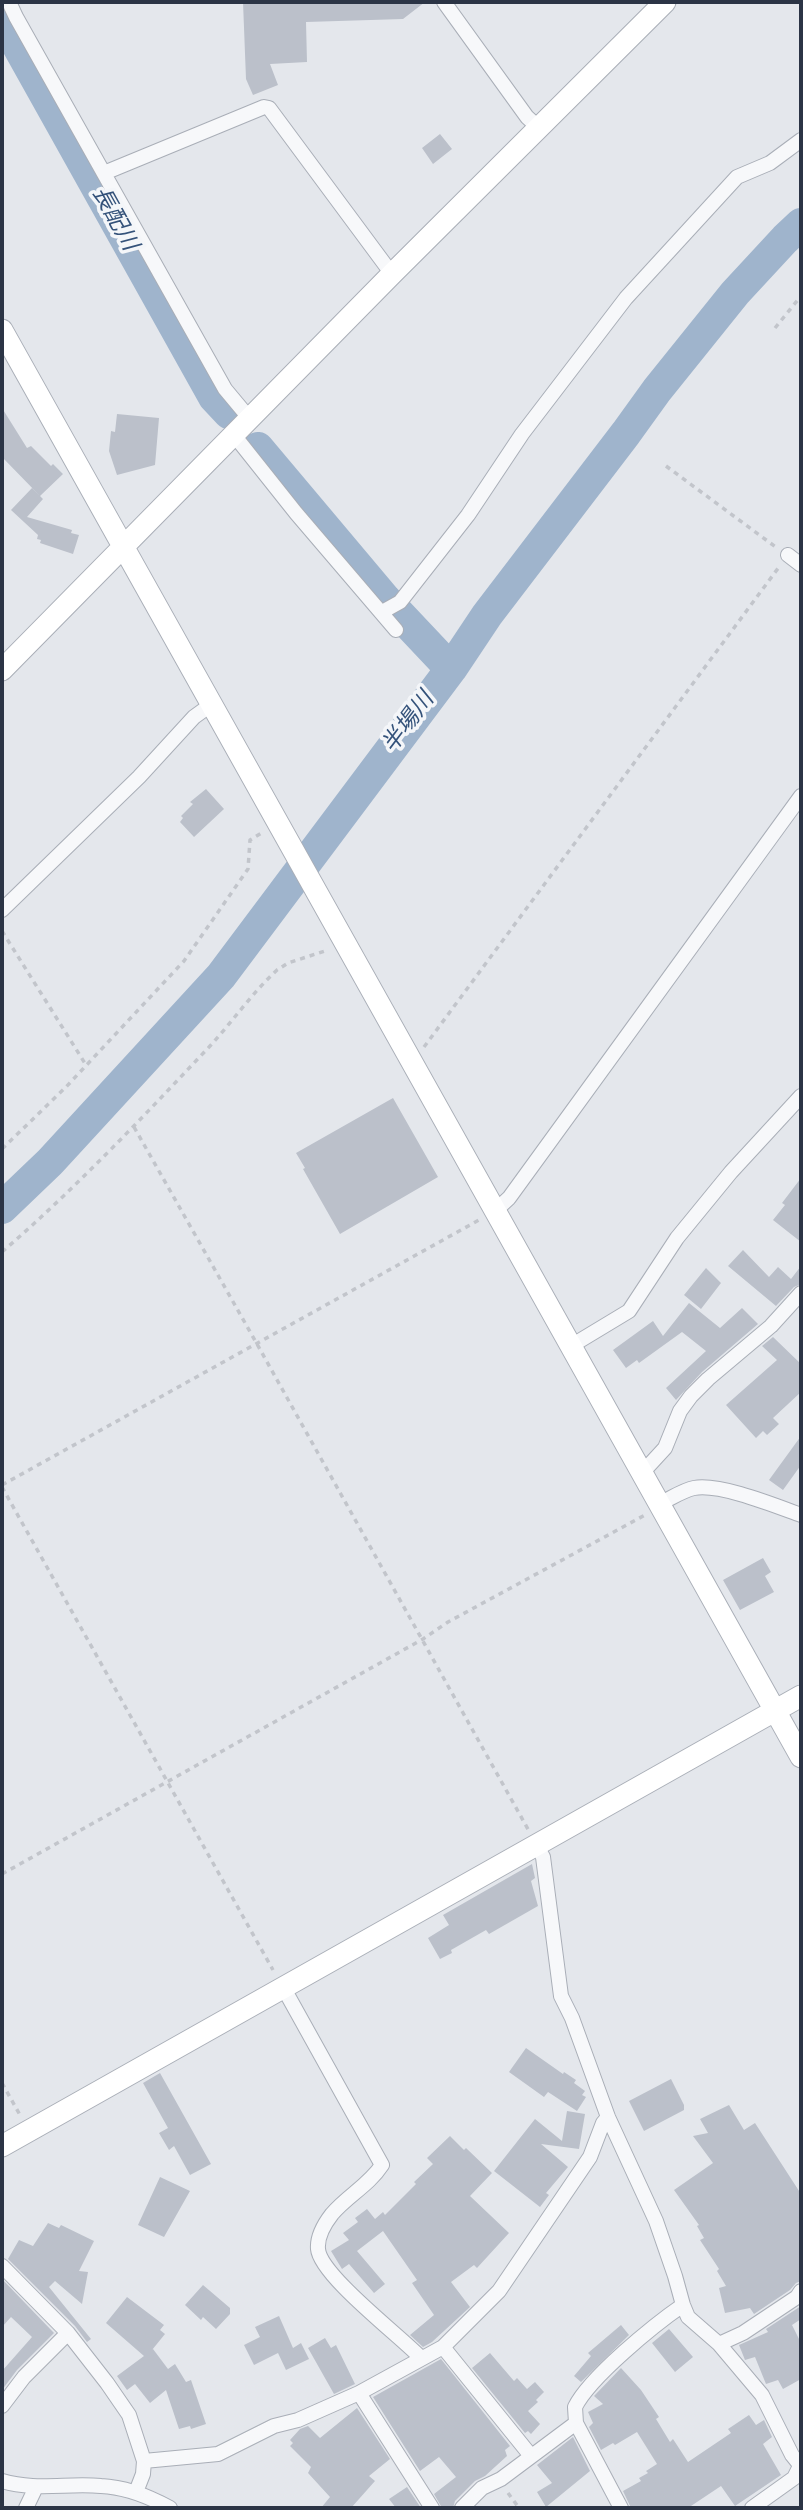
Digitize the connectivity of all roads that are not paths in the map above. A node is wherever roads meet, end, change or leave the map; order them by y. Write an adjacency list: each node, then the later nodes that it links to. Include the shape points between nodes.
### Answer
1 (10, 2): 4 (street); 7 (street)
2 (444, 2): 5 (street)
3 (666, 2): 5 (street)
4 (2, 7)
5 (539, 128): 8 (street)
6 (801, 140): 15 (street, via 770,163 737,177 626,298 400,603)
7 (104, 173): 8 (street, via 269,108); 10 (street, via 225,389)
8 (392, 274): 10 (street)
9 (2, 330): 12 (street)
10 (250, 419): 11 (street)
11 (234, 435): 12 (street); 15 (street)
12 (124, 548): 17 (street); 18 (street)
13 (788, 555): 14 (street)
14 (801, 565)
15 (384, 611): 16 (street)
16 (396, 630)
17 (2, 670)
18 (212, 704): 20 (street); 22 (street)
19 (801, 796): 22 (street)
20 (2, 910)
21 (801, 1096): 24 (street, via 677,1238 629,1311)
22 (496, 1210): 24 (street)
23 (801, 1293): 25 (street, via 771,1326 691,1396 665,1448)
24 (571, 1346): 25 (street)
25 (642, 1473): 26 (street)
26 (659, 1504): 27 (street, via 694,1488 705,1488 750,1496); 29 (street)
27 (801, 1515)
28 (801, 1696): 29 (street)
29 (775, 1711): 30 (street); 31 (street)
30 (801, 1757)
31 (536, 1844): 32 (street); 33 (street, via 542,1857 561,1996)
32 (283, 1987): 34 (street); 41 (street, via 382,2165 332,2213 320,2236 320,2257 340,2283)
33 (608, 2117): 37 (street, via 656,2221); 40 (street, via 590,2157 507,2280)
34 (2, 2146)
35 (2, 2266): 38 (street)
36 (801, 2291): 39 (street, via 751,2328)
37 (683, 2305): 39 (street, via 688,2317); 44 (street, via 595,2380 575,2407)
38 (68, 2333): 43 (street); 46 (street, via 129,2415)
39 (719, 2344): 47 (street, via 762,2395)
40 (443, 2347): 41 (street); 45 (street)
41 (421, 2358): 42 (street)
42 (359, 2393): 46 (street, via 218,2454); 53 (street)
43 (2, 2406)
44 (576, 2423): 45 (street); 55 (street)
45 (531, 2456): 54 (street, via 482,2488)
46 (144, 2461): 50 (street)
47 (801, 2465): 56 (street, via 794,2478)
48 (2, 2481): 49 (street)
49 (36, 2487): 50 (street, via 100,2486); 51 (street)
50 (136, 2492): 52 (street)
51 (26, 2508)
52 (170, 2508)
53 (432, 2508)
54 (462, 2508)
55 (621, 2508)
56 (752, 2508)

